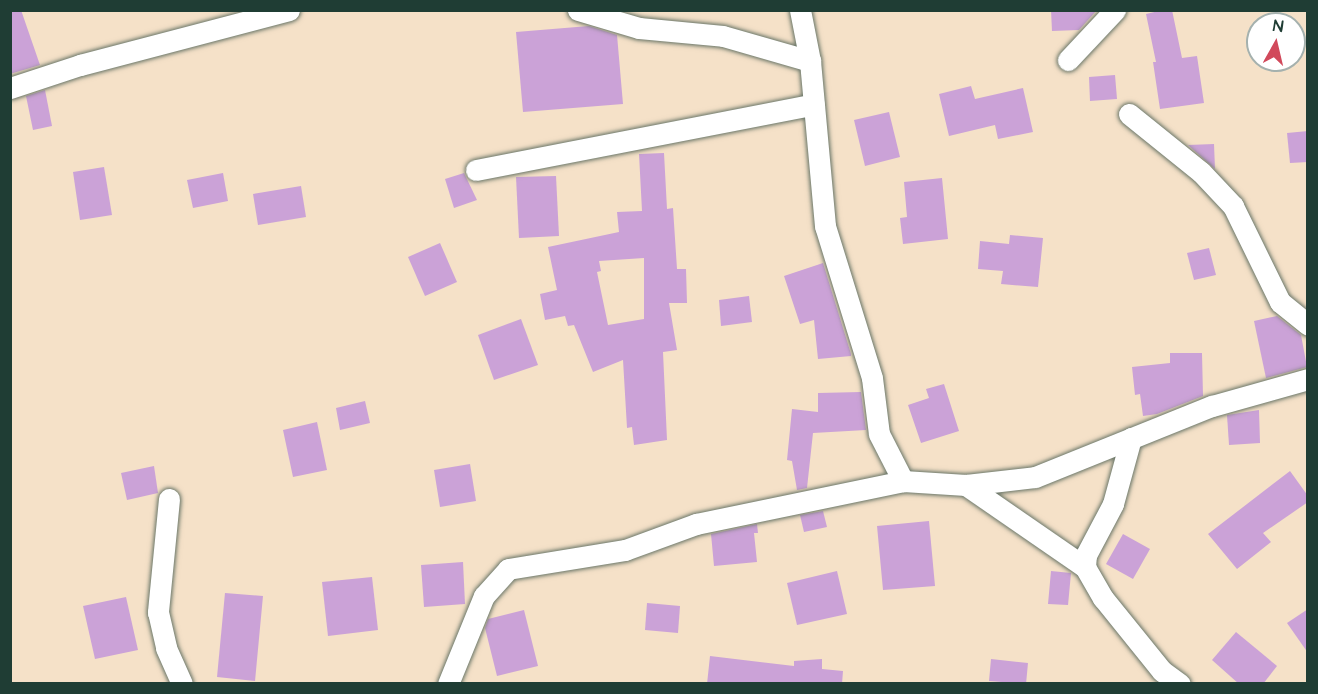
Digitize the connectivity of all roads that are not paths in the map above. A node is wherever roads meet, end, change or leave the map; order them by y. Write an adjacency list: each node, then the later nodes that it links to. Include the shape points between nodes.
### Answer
1 (289, 10): 7 (street, via 80,65)
2 (578, 10): 6 (street, via 639,28 723,36)
3 (800, 10): 6 (street)
4 (1115, 10): 5 (street)
5 (1068, 60)
6 (810, 61): 8 (street)
7 (10, 88)
8 (814, 104): 10 (street); 14 (street, via 825,229 872,378 879,434)
9 (1129, 114): 11 (street, via 1201,172 1233,206 1280,302)
10 (476, 170)
11 (1308, 325)
12 (1308, 379): 13 (street, via 1250,393)
13 (1131, 438): 15 (street, via 1035,477); 17 (street, via 1113,504 1086,555)
14 (903, 481): 15 (street); 19 (street, via 696,524 625,550 508,569 484,596)
15 (966, 485): 17 (street)
16 (169, 499): 18 (street, via 158,612 166,648)
17 (1085, 567): 20 (street, via 1103,597 1162,671)
18 (182, 684)
19 (448, 684)
20 (1180, 684)

